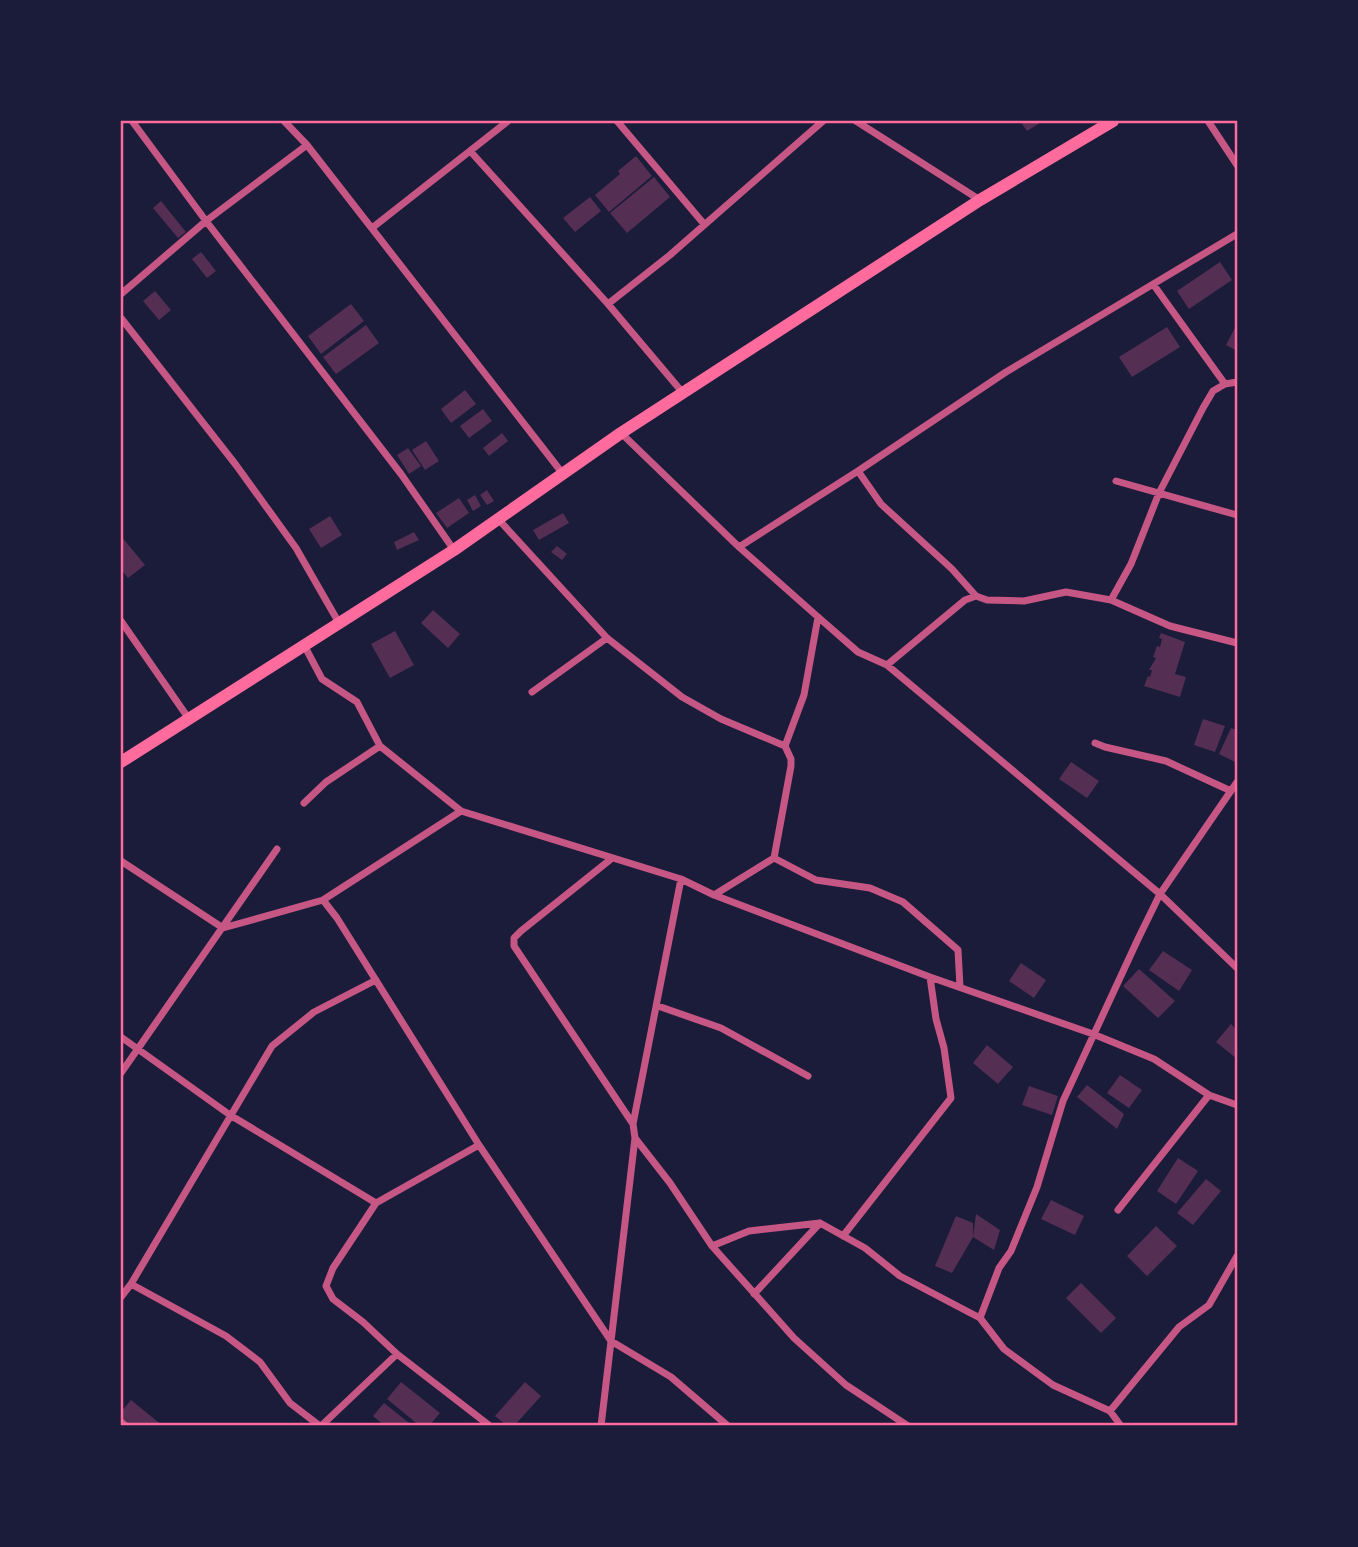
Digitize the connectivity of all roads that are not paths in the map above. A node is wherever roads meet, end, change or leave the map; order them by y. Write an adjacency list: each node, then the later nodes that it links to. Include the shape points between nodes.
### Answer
1 (132, 121): 13 (street)
2 (284, 121): 9 (street)
3 (508, 121): 10 (street)
4 (617, 121): 14 (street)
5 (823, 121): 14 (street)
6 (856, 121): 12 (street)
7 (1113, 121): 12 (main road)
8 (1208, 121): 11 (street)
9 (307, 145): 13 (street); 15 (street)
10 (471, 152): 15 (street); 19 (street)
11 (1237, 165)
12 (980, 200): 23 (main road)
13 (206, 221): 18 (street); 32 (street)
14 (704, 224): 19 (street)
15 (372, 228): 26 (street)
16 (1237, 234): 17 (street)
17 (1153, 284): 22 (street); 25 (street, via 1006,372)
18 (121, 294)
19 (608, 304): 23 (street)
20 (121, 318): 37 (street, via 296,548)
21 (1237, 382): 22 (street)
22 (1226, 384): 28 (street, via 1213,391)
23 (683, 393): 24 (main road)
24 (621, 433): 26 (main road); 31 (street)
25 (858, 471): 31 (street); 33 (street, via 881,504)
26 (564, 475): 30 (main road)
27 (1116, 481): 28 (street)
28 (1160, 493): 29 (street); 34 (street)
29 (1237, 515)
30 (499, 520): 32 (main road); 38 (street)
31 (739, 547): 35 (street)
32 (454, 550): 37 (main road)
33 (976, 596): 34 (street, via 1024,601 1066,592); 41 (street, via 965,600)
34 (1111, 600): 39 (street, via 1170,626)
35 (818, 617): 41 (street, via 858,652); 46 (street, via 804,695)
36 (121, 621): 43 (street)
37 (339, 623): 40 (main road)
38 (607, 638): 42 (street); 46 (street, via 682,696 721,719)
39 (1237, 643)
40 (304, 645): 43 (main road); 45 (street, via 322,679 357,702)
41 (887, 665): 57 (street)
42 (531, 692)
43 (188, 719): 47 (main road)
44 (1095, 743): 49 (street, via 1166,761)
45 (380, 746): 50 (street, via 326,782); 51 (street)
46 (785, 746): 53 (street, via 791,766)
47 (121, 762)
48 (1237, 782): 49 (street)
49 (1231, 791): 57 (street)
50 (304, 803)
51 (461, 811): 54 (street); 59 (street)
52 (277, 849): 60 (street)
53 (774, 858): 58 (street); 64 (street, via 817,880 870,888 903,902 958,950)
54 (611, 859): 56 (street); 74 (street, via 521,931 514,946)
55 (121, 860): 60 (street)
56 (681, 879): 58 (street); 65 (street)
57 (1160, 894): 61 (street); 66 (street)
58 (714, 895): 62 (street)
59 (323, 900): 60 (street); 63 (street)
60 (223, 928): 68 (street)
61 (1237, 968)
62 (930, 977): 64 (street); 80 (street, via 951,1098)
63 (376, 981): 73 (street, via 314,1012 272,1046); 76 (street)
64 (960, 987): 66 (street)
65 (658, 1006): 70 (street, via 721,1028); 74 (street)
66 (1093, 1034): 71 (street, via 1154,1059); 86 (street, via 1063,1101 1037,1187)
67 (121, 1037): 68 (street)
68 (137, 1048): 69 (street); 73 (street)
69 (121, 1073)
70 (808, 1076)
71 (1209, 1095): 72 (street); 78 (street)
72 (1237, 1105)
73 (230, 1115): 77 (street); 83 (street)
74 (633, 1124): 75 (street)
75 (635, 1138): 81 (street); 87 (street)
76 (480, 1144): 77 (street); 87 (street)
77 (376, 1203): 88 (street, via 326,1286 333,1299)
78 (1118, 1210)
79 (820, 1223): 80 (street); 81 (street, via 749,1231); 84 (street)
80 (843, 1236): 86 (street, via 900,1276)
81 (712, 1246): 84 (street)
82 (1237, 1256): 89 (street, via 1209,1306 1179,1328)
83 (131, 1284): 85 (street); 92 (street, via 252,1355 290,1403)
84 (754, 1294): 96 (street, via 846,1385)
85 (121, 1297)
86 (980, 1318): 89 (street, via 1004,1349 1053,1385)
87 (611, 1341): 94 (street); 95 (street, via 671,1377)
88 (397, 1354): 92 (street); 93 (street)
89 (1110, 1411): 97 (street)
90 (121, 1422): 91 (street)
91 (126, 1426)
92 (320, 1426)
93 (490, 1426)
94 (601, 1426)
95 (728, 1426)
96 (908, 1426)
97 (1121, 1426)

